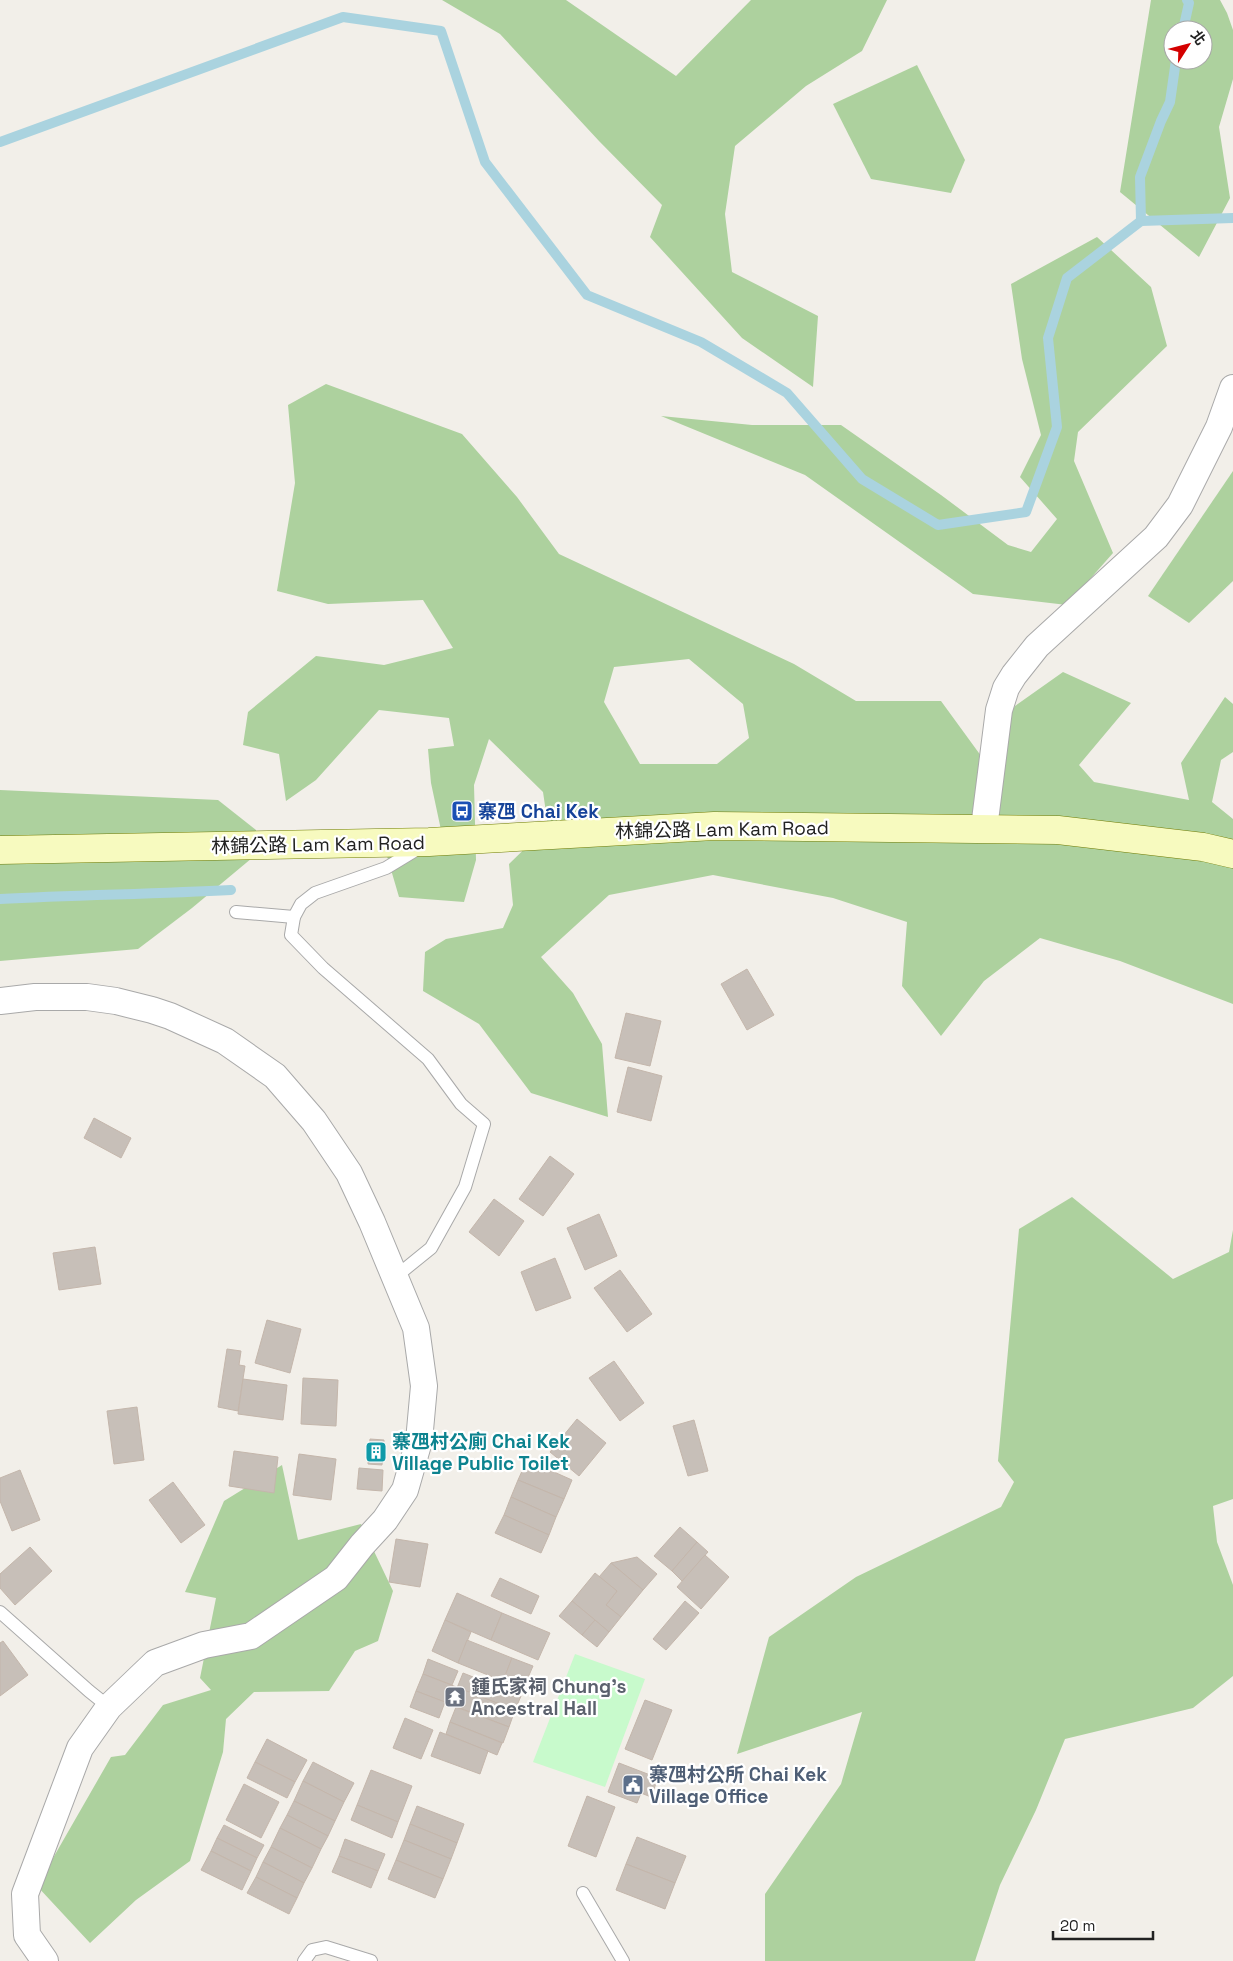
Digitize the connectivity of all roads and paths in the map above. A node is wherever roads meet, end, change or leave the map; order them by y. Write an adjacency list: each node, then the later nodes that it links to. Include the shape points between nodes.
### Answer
1 (1233, 388): 2 (street, via 1219,427 1180,505 1156,537 1037,646 1006,688 999,710)
2 (984, 828): 3 (main road, 林錦公路 Lam Kam Road, via 714,826); 5 (main road, 林錦公路 Lam Kam Road, via 1058,830 1202,847)
3 (430, 842): 4 (main road, 林錦公路 Lam Kam Road); 7 (lane, via 386,868 314,893 301,904)
4 (0, 850)
5 (1233, 854)
6 (236, 912): 7 (lane)
7 (294, 916): 9 (lane, via 291,935 323,968 428,1060 461,1104 484,1124 465,1187 431,1248)
8 (0, 1001): 9 (street, via 86,997 152,1010 225,1041 275,1076 314,1121 349,1173)
9 (394, 1278): 11 (street, via 416,1328 424,1386 419,1441 405,1490 385,1520 336,1578 251,1636 204,1645 155,1663)
10 (0, 1612): 11 (lane)
11 (109, 1707): 13 (street, via 80,1748 25,1894 27,1935)
12 (583, 1893): 16 (lane)
13 (45, 1961)
14 (304, 1961): 15 (lane, via 312,1950 326,1947)
15 (371, 1961)
16 (623, 1961)

